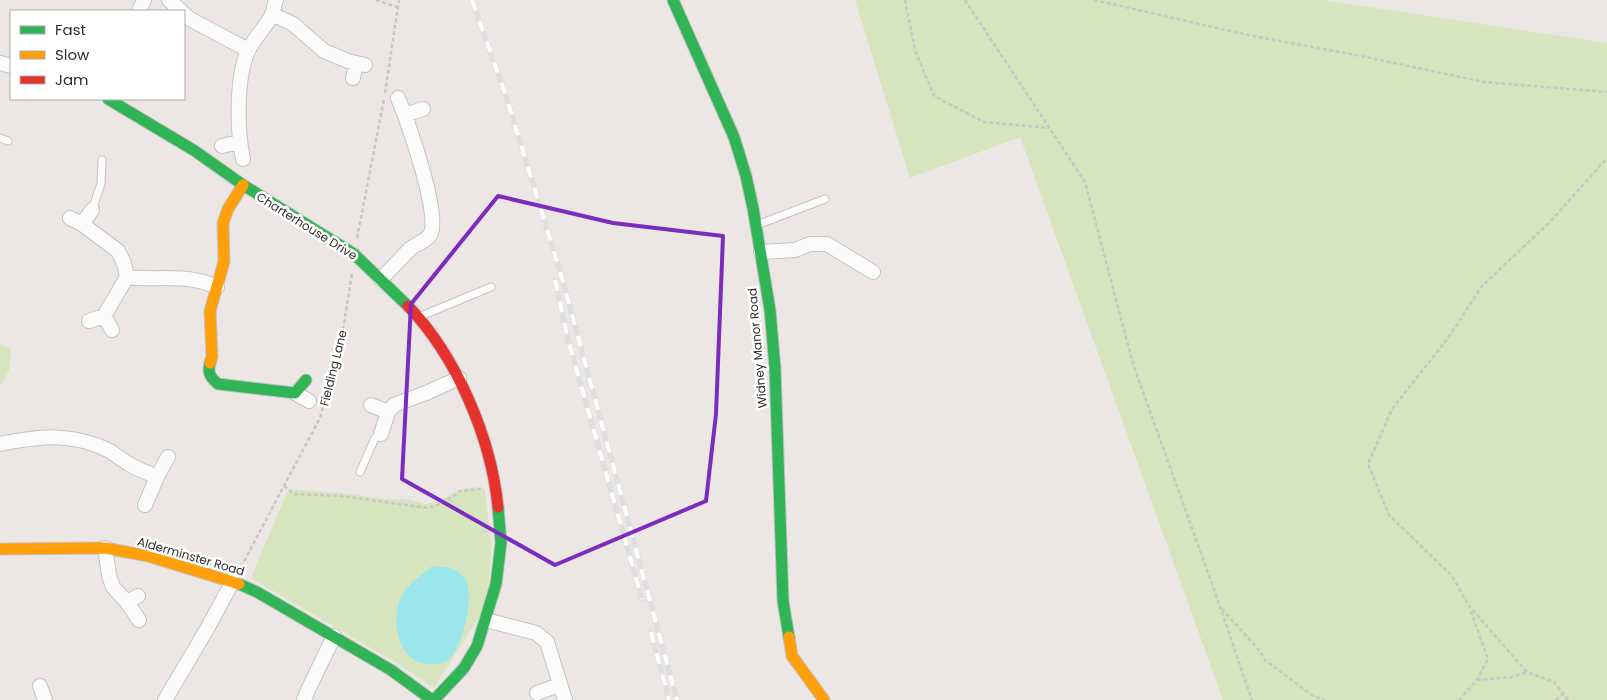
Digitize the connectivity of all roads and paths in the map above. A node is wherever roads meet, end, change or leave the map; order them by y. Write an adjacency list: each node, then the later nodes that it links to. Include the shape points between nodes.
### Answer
1 (169, 0): 10 (street)
2 (276, 0): 11 (street)
3 (376, 0): 9 (path)
4 (399, 0): 9 (path, Fielding Lane)
5 (673, 0): 31 (street, Widney Manor Road, via 734,137)
6 (905, 0): 20 (path, via 916,50 934,96 984,122)
7 (965, 0): 20 (path)
8 (1094, 0): 15 (path, via 1248,35 1484,82)
9 (397, 7): 33 (path, Fielding Lane, via 379,132)
10 (180, 10)
11 (272, 14): 13 (street); 14 (street, via 293,24 324,51 361,64)
12 (185, 15): 13 (street)
13 (248, 50): 23 (street, via 240,82)
14 (353, 78)
15 (1607, 92)
16 (398, 98): 19 (street)
17 (110, 100): 28 (street, Charterhouse Drive)
18 (423, 109): 19 (street)
19 (405, 115): 36 (street, via 434,214 433,225 430,235 412,247)
20 (1049, 128): 62 (path, via 1085,182 1133,364)
21 (0, 138): 22 (lane)
22 (8, 141)
23 (239, 142): 24 (street); 26 (street)
24 (222, 146)
25 (1607, 158): 63 (path, via 1550,222 1482,286 1448,338 1392,409 1368,464 1388,515 1452,576)
26 (243, 159)
27 (102, 160): 30 (lane, via 101,184)
28 (243, 185): 33 (street, Charterhouse Drive); 37 (street, via 223,223 224,262)
29 (825, 199): 31 (lane)
30 (92, 210): 35 (street, via 76,221 118,251)
31 (756, 226): 32 (street, Widney Manor Road)
32 (761, 252): 34 (street, via 827,244); 78 (street, Widney Manor Road, via 775,368 783,601 792,656)
33 (354, 254): 36 (street, Charterhouse Drive); 56 (path, Fielding Lane, via 342,336 320,418)
34 (873, 272)
35 (127, 277): 37 (street, via 194,280); 39 (street)
36 (381, 279): 40 (street, Charterhouse Drive)
37 (218, 287): 43 (street, via 210,311)
38 (491, 288): 40 (lane)
39 (104, 316): 41 (street); 42 (street)
40 (418, 317): 44 (street, Charterhouse Drive)
41 (89, 321)
42 (112, 330)
43 (210, 377): 46 (street); 47 (street, via 218,384)
44 (459, 378): 50 (street, via 394,405); 57 (street, Charterhouse Drive, via 478,421)
45 (306, 380): 47 (street)
46 (202, 390)
47 (296, 393): 48 (street)
48 (309, 402)
49 (371, 405): 50 (street)
50 (388, 412): 51 (street)
51 (381, 434): 54 (lane, via 375,438)
52 (0, 444): 55 (street, via 36,437 64,437 88,442)
53 (168, 457): 55 (street)
54 (360, 472)
55 (157, 477): 58 (street)
56 (284, 486): 57 (path, via 294,494 342,496 428,508 445,502 460,491); 61 (path, Fielding Lane)
57 (496, 488): 65 (street, Charterhouse Drive, via 501,543 496,584)
58 (145, 505)
59 (105, 548): 60 (street, Alderminster Road); 61 (street, Alderminster Road, via 148,556); 64 (street, via 113,587 133,599)
60 (0, 549)
61 (233, 581): 66 (street, Alderminster Road); 74 (street)
62 (1220, 606): 79 (path); 80 (path, via 1265,660 1313,696)
63 (1469, 606): 67 (path); 68 (path, via 1488,659)
64 (139, 620)
65 (486, 620): 69 (street, via 536,633 547,642); 76 (street, Charterhouse Drive, via 477,646 464,668)
66 (334, 636): 75 (street); 76 (street, Alderminster Road)
67 (1527, 672): 68 (path); 72 (path, via 1554,682)
68 (1477, 680): 81 (path)
69 (559, 685): 71 (street); 77 (street)
70 (40, 686): 73 (street)
71 (537, 693)
72 (1564, 694): 82 (path); 83 (path)
73 (45, 700)
74 (165, 700)
75 (304, 700)
76 (433, 700)
77 (565, 700)
78 (824, 700)
79 (1252, 700)
80 (1324, 700)
81 (1459, 700)
82 (1556, 700)
83 (1568, 700)

